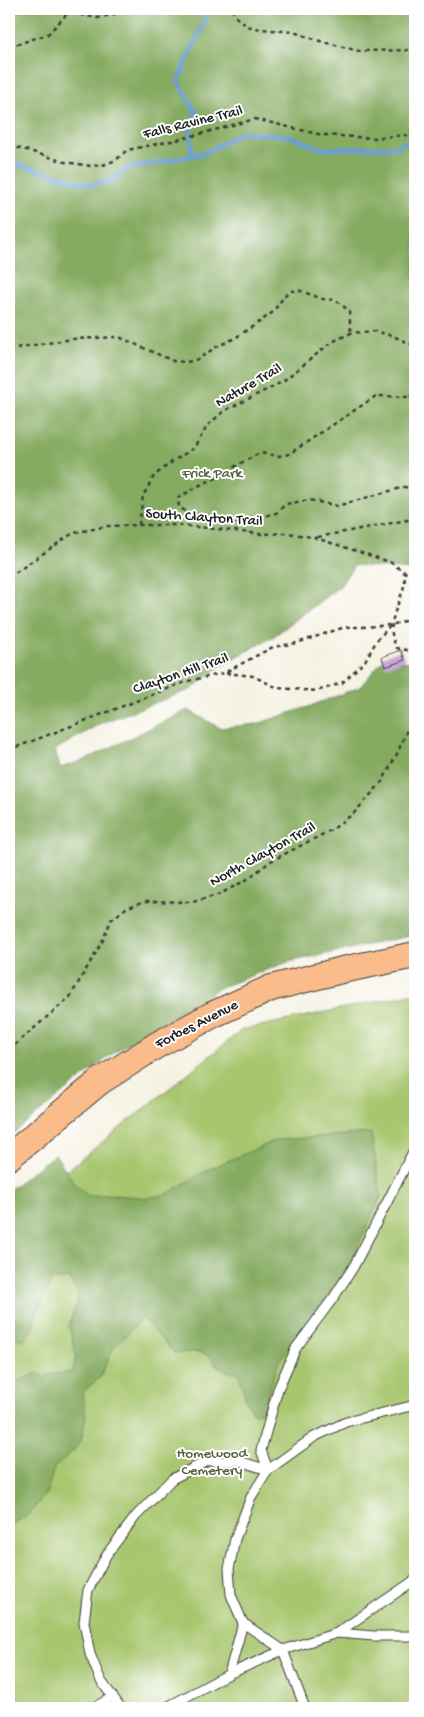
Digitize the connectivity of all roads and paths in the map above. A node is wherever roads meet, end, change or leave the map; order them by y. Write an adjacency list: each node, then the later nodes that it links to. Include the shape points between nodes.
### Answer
1 (137, 9): 4 (path, via 98,18)
2 (232, 9): 6 (path, via 247,26 294,32 359,51)
3 (9, 11): 4 (path)
4 (68, 13): 5 (path, via 48,34)
5 (9, 47)
6 (415, 50)
7 (415, 127): 8 (path, Falls Ravine Trail, via 407,135 372,138 322,135 255,119 127,150 116,160 91,166)
8 (9, 147)
9 (351, 333): 10 (path, Nature Trail, via 374,332); 11 (path, via 349,311 336,300 298,290 285,295 274,312 235,338 187,362 173,361 119,337 73,339); 18 (path, Nature Trail, via 332,342 282,382 224,411 208,425 194,448 154,476 144,496)
10 (415, 346)
11 (9, 349)
12 (415, 392): 13 (path)
13 (410, 397): 14 (path); 17 (path, via 376,396 289,454 260,453 178,498 179,507 188,513)
14 (415, 400)
15 (415, 489): 17 (path, via 404,486 338,506 309,500 286,504 276,513)
16 (415, 520): 20 (path)
17 (237, 523): 19 (path)
18 (139, 525): 19 (path, South Clayton Trail, via 180,525); 22 (path, South Clayton Trail, via 108,526 73,533)
19 (237, 531): 20 (path, South Clayton Trail, via 289,533)
20 (316, 538): 21 (path, South Clayton Trail, via 363,552)
21 (404, 570): 23 (path, South Clayton Trail); 25 (path, via 405,585)
22 (9, 576)
23 (415, 578)
24 (415, 618): 25 (path, Clayton Hill Trail)
25 (391, 625): 26 (path, via 392,639 397,648); 27 (path, Clayton Hill Trail, via 345,626 297,643 273,647); 27 (path, via 377,640 365,661 342,682 317,691 278,688 253,676)
26 (415, 652)
27 (224, 673): 29 (path, Clayton Hill Trail, via 188,681)
28 (415, 711): 31 (path, North Clayton Trail, via 382,782 354,813 333,829 271,861 220,894 193,902 145,902 126,908 111,920 70,997)
29 (9, 750)
30 (415, 955): 33 (main road, Forbes Avenue, via 271,988 212,1015 99,1082)
31 (9, 1050)
32 (415, 1148): 35 (lane, via 354,1266 296,1348 278,1389 261,1450)
33 (9, 1157)
34 (415, 1405): 35 (lane, via 346,1422 314,1437)
35 (268, 1470): 37 (lane, via 251,1497 235,1539 229,1569 232,1595); 42 (lane, via 239,1461 207,1461 172,1479 136,1516 106,1554 88,1590 84,1622 90,1654 101,1682)
36 (415, 1580): 38 (lane)
37 (243, 1623): 40 (lane); 41 (lane)
38 (337, 1633): 39 (lane); 40 (lane)
39 (415, 1636)
40 (283, 1650): 41 (lane); 46 (lane)
41 (229, 1674): 45 (lane)
42 (113, 1697): 43 (lane); 44 (lane)
43 (92, 1708)
44 (121, 1708)
45 (165, 1708)
46 (305, 1708)

